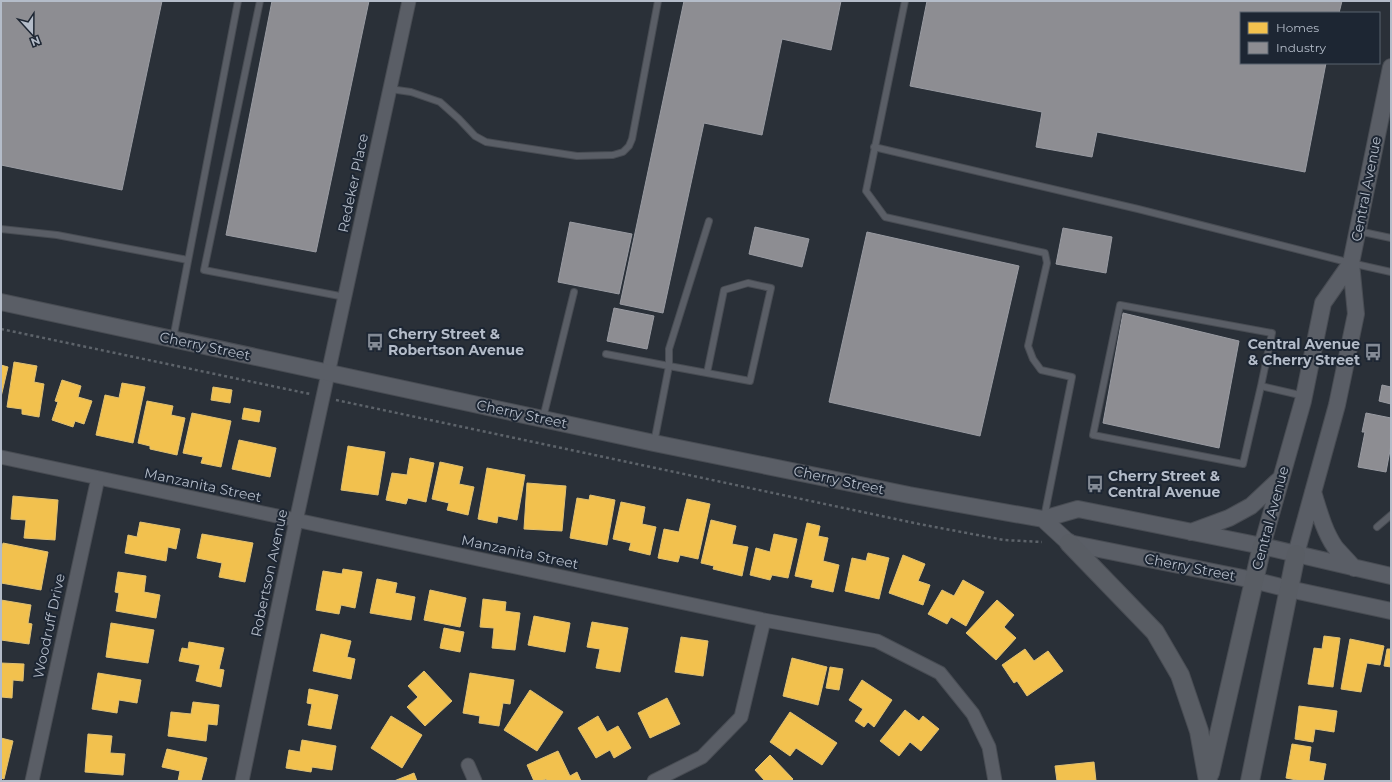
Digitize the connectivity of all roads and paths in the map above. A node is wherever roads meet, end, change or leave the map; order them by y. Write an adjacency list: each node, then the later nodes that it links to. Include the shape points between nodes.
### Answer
1 (238, 1): 14 (lane)
2 (260, 1): 18 (lane, via 204,270)
3 (409, 1): 8 (street, Redeker Place)
4 (658, 1): 8 (lane, via 632,139 623,152 614,155 577,156 486,142 475,136 440,102 411,92)
5 (905, 1): 9 (lane)
6 (1391, 67): 7 (street, Central Avenue)
7 (1389, 88): 12 (street, Central Avenue)
8 (390, 89): 18 (street, Redeker Place)
9 (874, 147): 15 (lane, via 1131,207); 36 (lane, via 866,191 885,217 1045,252 1047,263 1028,346 1041,370 1072,377)
10 (709, 221): 23 (lane, via 669,349)
11 (1, 229): 14 (lane, via 57,235)
12 (1358, 231): 13 (lane); 15 (street, Central Avenue)
13 (1391, 238)
14 (188, 260): 21 (lane)
15 (1351, 263): 16 (lane); 27 (street, Central Avenue, via 1323,303); 34 (street, Central Avenue, via 1356,314 1337,406)
16 (1391, 272)
17 (574, 292): 29 (lane)
18 (345, 297): 24 (street, Redeker Place)
19 (1, 302): 21 (street, Cherry Street)
20 (1, 329): 28 (path)
21 (172, 339): 24 (street, Cherry Street)
22 (606, 354): 23 (lane)
23 (669, 366): 25 (lane); 30 (lane)
24 (328, 372): 28 (street, Robertson Avenue); 29 (street, Cherry Street)
25 (707, 372): 25 (lane, via 750,381 771,288 748,283 724,290)
26 (1261, 386): 26 (lane, via 1243,464 1093,434 1120,305 1272,333); 27 (lane)
27 (1304, 396): 33 (street, Central Avenue)
28 (323, 398): 37 (street, Robertson Avenue); 40 (path, via 919,524 1004,540)
29 (542, 418): 30 (street, Cherry Street)
30 (654, 443): 36 (street, Cherry Street, via 909,495)
31 (1, 457): 32 (street, Manzanita Street)
32 (98, 478): 37 (street, Manzanita Street); 50 (street, Woodruff Drive)
33 (1281, 478): 39 (street, via 1251,506 1229,518); 41 (street, Central Avenue)
34 (1313, 492): 42 (street, Central Avenue); 43 (street, via 1329,537)
35 (1391, 515): 38 (lane)
36 (1043, 519): 39 (street, Cherry Street, via 1078,508); 40 (street)
37 (296, 521): 48 (street, Manzanita Street); 51 (street, Robertson Avenue)
38 (1377, 527)
39 (1190, 532): 41 (street, Cherry Street)
40 (1069, 543): 45 (street, Cherry Street); 55 (main road, via 1155,632 1177,669 1200,731)
41 (1262, 546): 42 (street, Cherry Street); 45 (main road, Central Avenue)
42 (1296, 554): 43 (street, Cherry Street); 46 (main road, Central Avenue)
43 (1354, 568): 44 (street, Cherry Street)
44 (1391, 576)
45 (1253, 580): 46 (street, Cherry Street); 55 (main road, Central Avenue)
46 (1289, 590): 47 (street, Cherry Street); 56 (main road, Central Avenue)
47 (1391, 611)
48 (764, 620): 53 (street, via 741,717 702,757); 54 (street, Manzanita Street, via 877,641 940,673 973,714 989,747)
49 (468, 765): 52 (street)
50 (32, 781)
51 (242, 781)
52 (475, 781)
53 (654, 781)
54 (995, 781)
55 (1208, 781)
56 (1250, 781)

